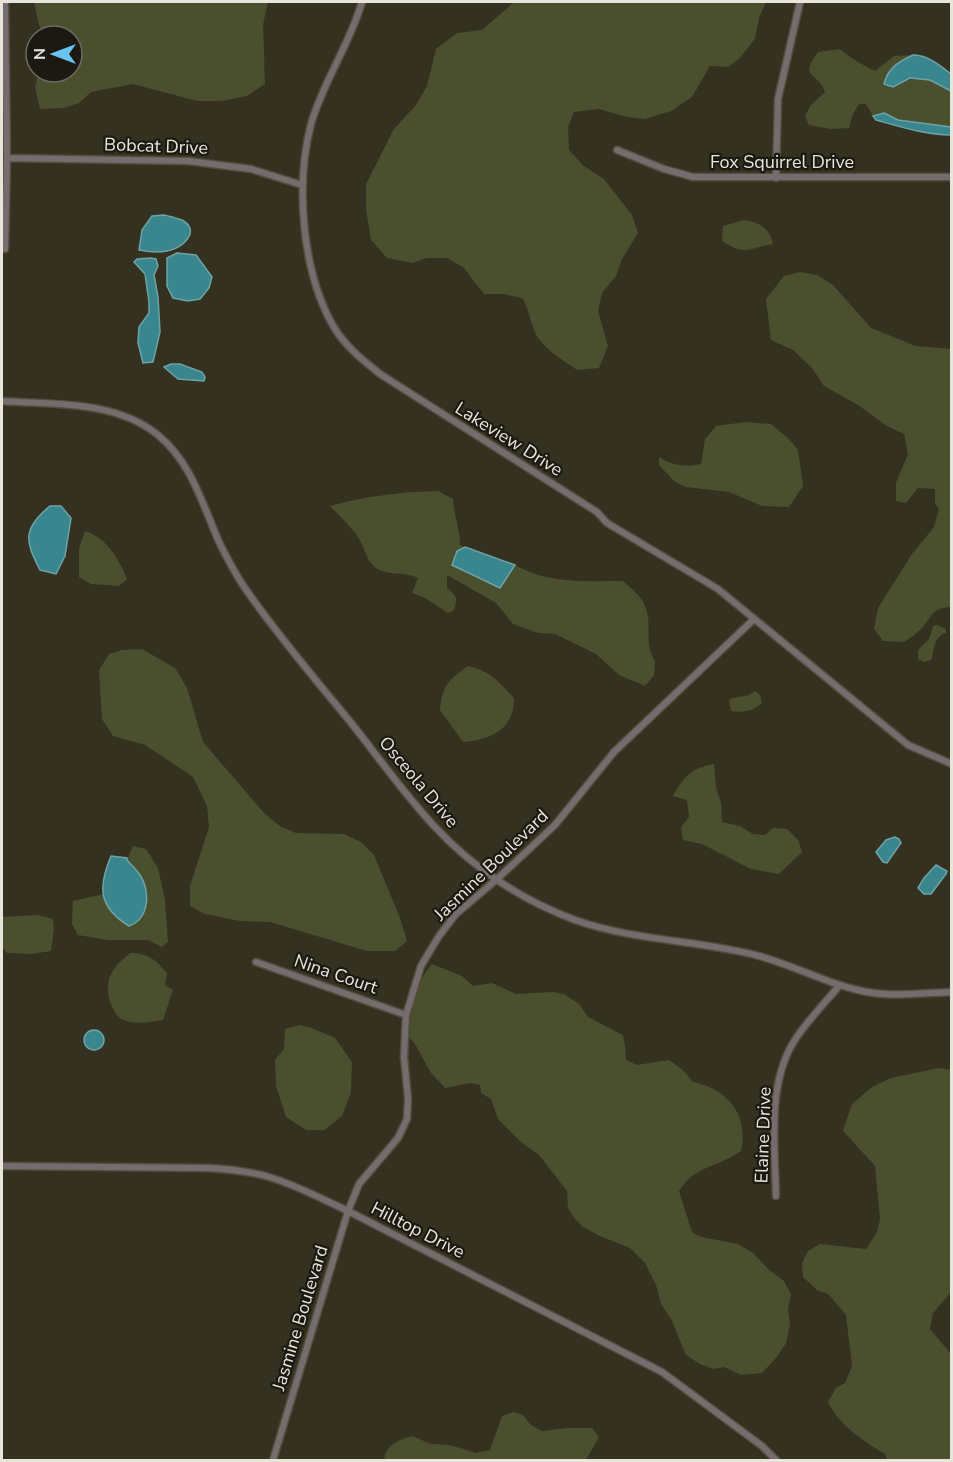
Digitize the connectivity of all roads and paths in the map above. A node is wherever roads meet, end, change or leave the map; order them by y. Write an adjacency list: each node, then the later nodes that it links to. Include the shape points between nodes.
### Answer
1 (5, 2): 5 (street)
2 (362, 2): 8 (street, Lakeview Drive, via 312,124)
3 (800, 2): 7 (street, via 778,99)
4 (617, 150): 7 (street, Fox Squirrel Drive, via 693,177)
5 (7, 158): 8 (street, Bobcat Drive, via 188,161 251,169); 9 (street)
6 (951, 177): 7 (street, Fox Squirrel Drive)
7 (776, 178)
8 (302, 185): 11 (street, Lakeview Drive, via 303,222 322,302 351,350 380,374 597,512 606,523 718,589)
9 (3, 249)
10 (2, 401): 13 (street, Osceola Drive, via 114,412 159,436 194,481 221,546 245,589 281,637 435,828)
11 (753, 620): 12 (street, Lakeview Drive, via 908,745); 13 (street, Jasmine Boulevard, via 614,752 555,825)
12 (951, 764)
13 (496, 880): 15 (street, Osceola Drive, via 539,905 576,920 613,931 757,956); 17 (street, Jasmine Boulevard, via 456,914 439,936 421,966)
14 (256, 962): 17 (street, Nina Court)
15 (839, 986): 16 (street, Osceola Drive, via 880,994); 19 (street, Elaine Drive, via 793,1043 775,1093)
16 (951, 992)
17 (406, 1015): 20 (street, Jasmine Boulevard, via 406,1119 398,1138 359,1184)
18 (2, 1166): 20 (street, Hilltop Drive, via 234,1170 267,1176)
19 (776, 1196)
20 (348, 1211): 21 (street, Jasmine Boulevard); 22 (street, Hilltop Drive, via 662,1372 762,1446)
21 (273, 1461)
22 (776, 1461)

